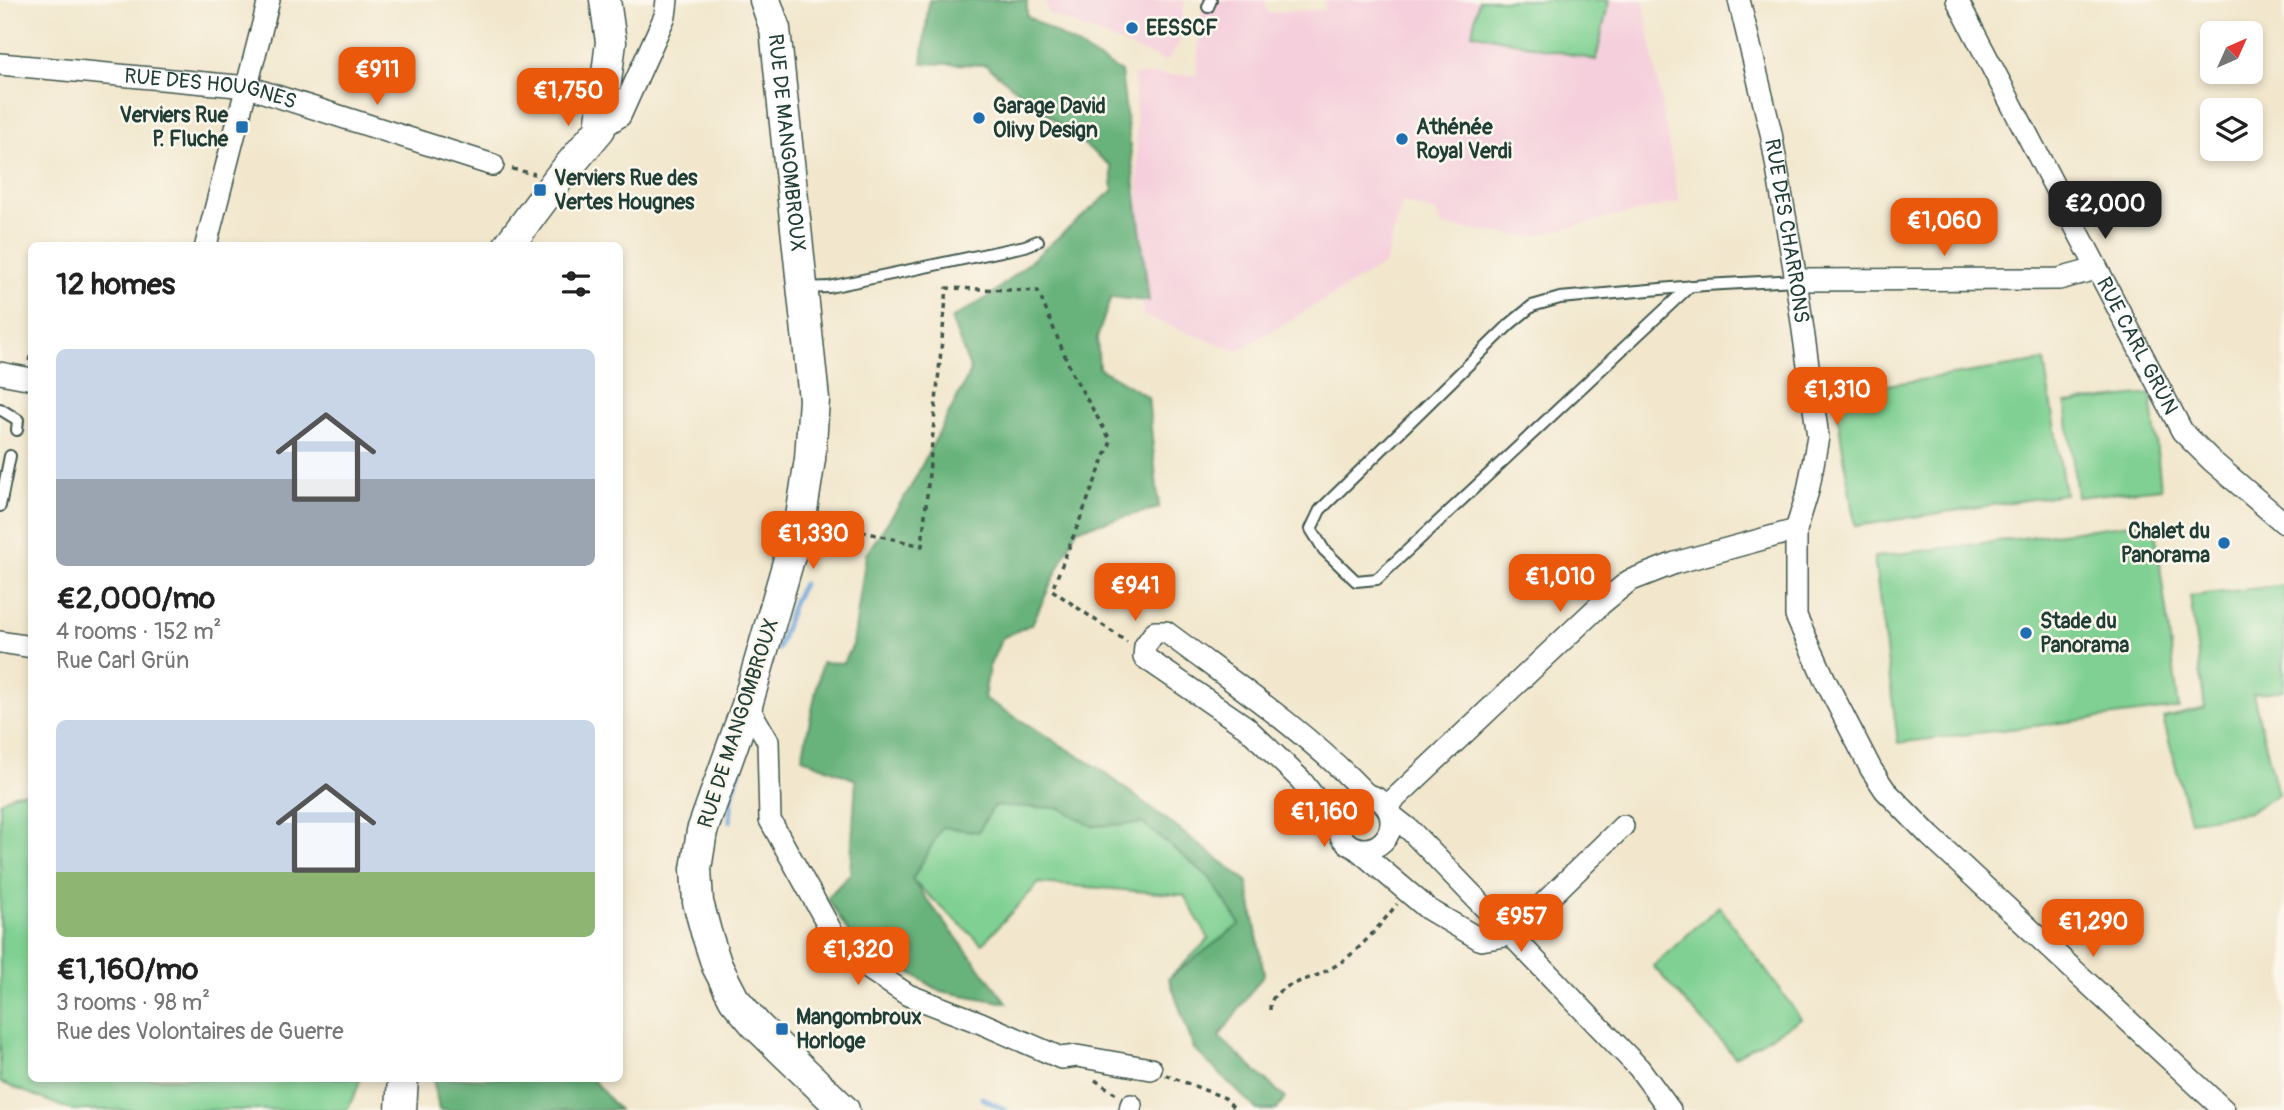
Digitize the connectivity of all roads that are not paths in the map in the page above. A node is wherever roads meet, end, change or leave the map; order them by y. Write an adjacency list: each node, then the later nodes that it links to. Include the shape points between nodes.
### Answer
1 (269, 0): 8 (street)
2 (605, 0): 9 (main road, via 611,43)
3 (667, 0): 9 (street, via 665,16 620,116)
4 (765, 0): 17 (main road, RUE DE MANGOMBROUX, via 775,29)
5 (1739, 0): 15 (street, RUE DES CHARRONS, via 1771,133)
6 (1957, 0): 14 (street, RUE CARL GRÜN)
7 (0, 64): 8 (street, RUE DES HOUGNES)
8 (247, 86): 10 (street, RUE DES HOUGNES); 12 (street)
9 (600, 129): 13 (main road)
10 (492, 165)
11 (1038, 241): 17 (lane, via 829,287)
12 (207, 242)
13 (511, 242)
14 (2096, 269): 15 (street, via 2059,279); 24 (street, RUE CARL GRÜN, via 2182,432)
15 (1796, 280): 16 (lane); 25 (street, RUE DES CHARRONS, via 1818,437)
16 (1690, 286): 16 (lane, via 1560,298 1532,306 1320,510 1311,529 1324,550 1356,581 1377,579)
17 (802, 288): 28 (main road, RUE DE MANGOMBROUX, via 814,399 810,459 801,517)
18 (0, 373): 19 (street)
19 (28, 378)
20 (0, 410): 21 (lane, via 18,420)
21 (17, 430)
22 (10, 456): 23 (lane)
23 (0, 506)
24 (2284, 523)
25 (1796, 530): 32 (street, via 1629,580); 42 (street, RUE DES CHARRONS, via 1796,616 1871,769 1892,798)
26 (0, 642): 27 (street)
27 (28, 646)
28 (747, 705): 37 (street, via 768,741 770,820 832,932 866,967 908,995 1061,1058 1077,1056); 40 (main road, RUE DE MANGOMBROUX, via 702,831 696,869 698,902 717,966 734,999)
29 (1264, 705): 30 (street); 30 (street, via 1166,632 1155,632 1145,646 1144,657); 31 (street)
30 (1246, 727): 33 (street, via 1300,779)
31 (1366, 794): 32 (street); 33 (street, via 1347,800)
32 (1389, 811): 35 (street, via 1392,822 1385,839 1366,849); 36 (street)
33 (1337, 826): 35 (street, via 1341,836)
34 (1623, 826): 36 (street)
35 (1356, 848): 36 (street, via 1428,909 1481,940)
36 (1511, 935): 41 (street, via 1639,1068)
37 (1151, 1069)
38 (403, 1082): 39 (main road)
39 (401, 1110)
40 (844, 1110)
41 (1670, 1110)
42 (2224, 1110)

